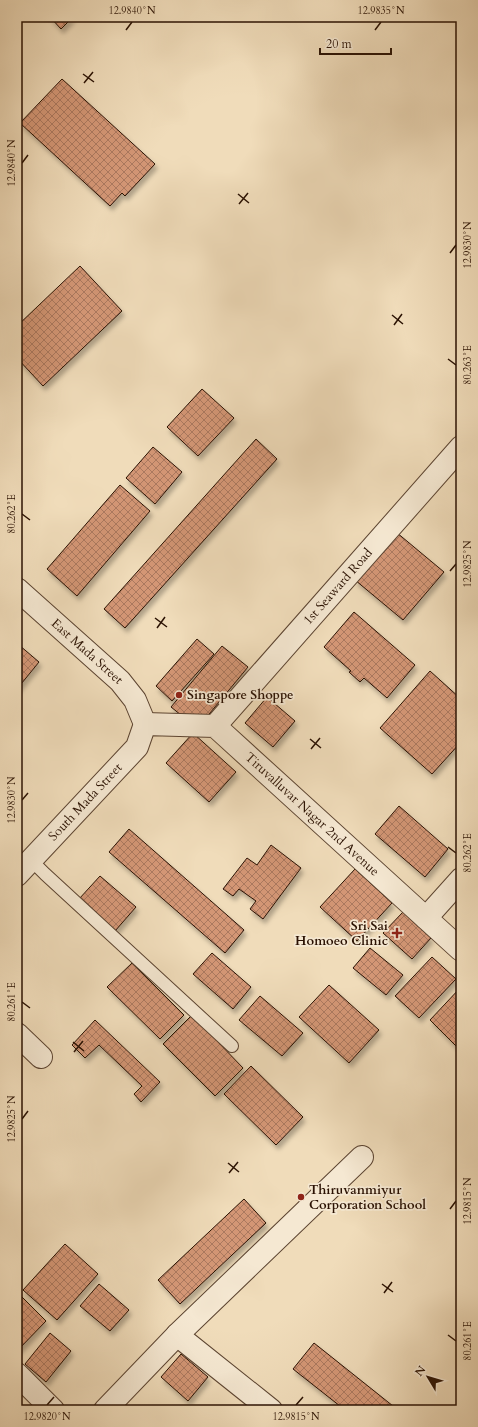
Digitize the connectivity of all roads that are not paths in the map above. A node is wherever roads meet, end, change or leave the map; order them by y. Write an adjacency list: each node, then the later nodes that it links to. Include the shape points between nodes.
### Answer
1 (461, 447): 4 (street, 1st Seaward Road)
2 (17, 589): 3 (street, East Mada Street, via 120,680 135,700)
3 (145, 724): 4 (street); 5 (street, South Mada Street, via 137,747)
4 (215, 726): 7 (street, Tiruvalluvar Nagar 2nd Avenue)
5 (24, 868): 10 (lane, via 44,874)
6 (461, 879): 7 (street)
7 (426, 918): 8 (street, Tiruvalluvar Nagar 2nd Avenue)
8 (461, 950)
9 (17, 1034): 11 (street)
10 (232, 1046)
11 (41, 1056)
12 (362, 1157): 13 (street)
13 (177, 1335): 16 (street); 17 (street)
14 (17, 1374): 15 (street)
15 (53, 1410)
16 (105, 1410)
17 (271, 1410)

